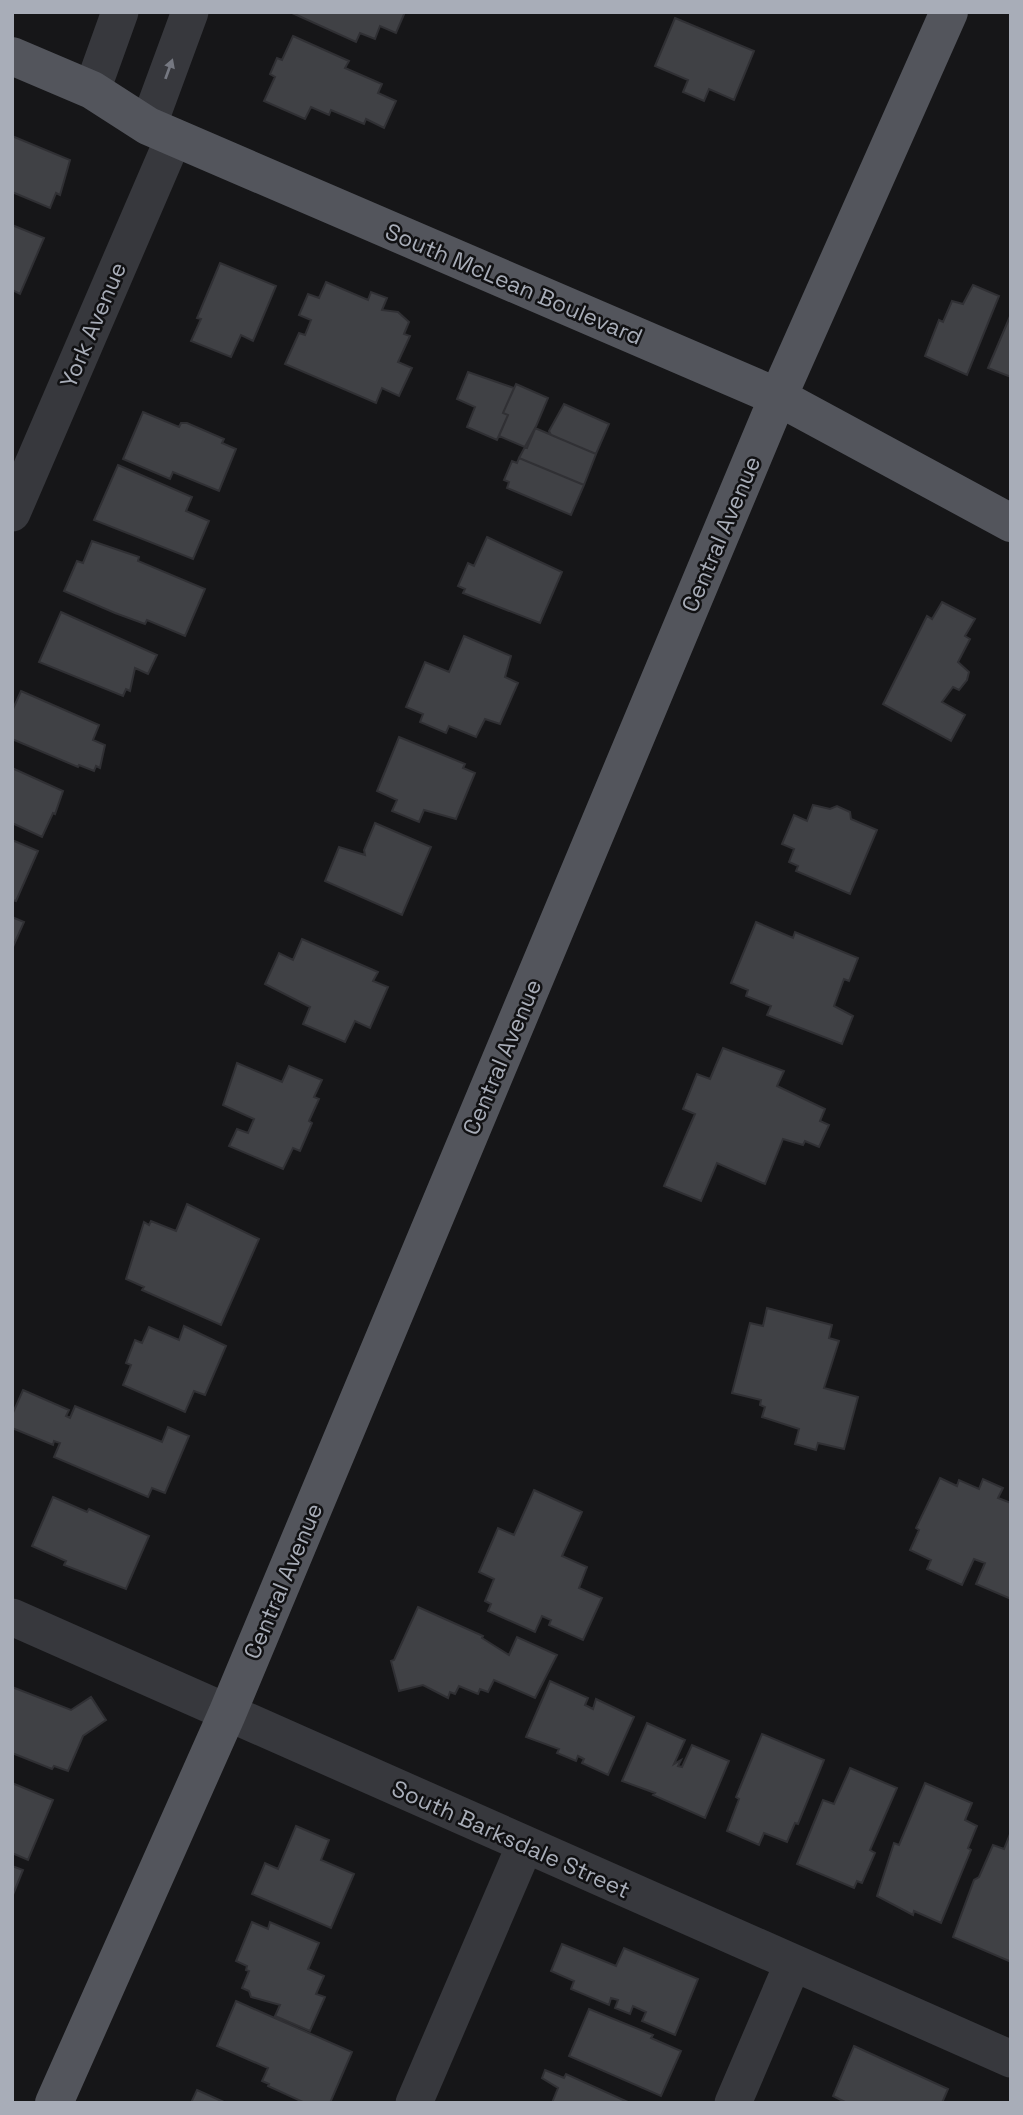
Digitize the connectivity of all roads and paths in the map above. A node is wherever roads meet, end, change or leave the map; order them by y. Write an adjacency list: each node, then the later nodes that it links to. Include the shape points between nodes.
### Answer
1 (120, 12): 5 (street)
2 (190, 12): 6 (street, York Avenue, one-way to 2)
3 (949, 12): 7 (main road, Central Avenue)
4 (12, 55): 5 (main road, South McLean Boulevard)
5 (92, 90): 6 (main road, South McLean Boulevard)
6 (161, 131): 7 (main road, South McLean Boulevard); 8 (street, York Avenue)
7 (778, 397): 9 (main road, South McLean Boulevard); 11 (main road, Central Avenue)
8 (12, 513)
9 (1011, 523)
10 (12, 1617): 11 (street, South Barksdale Street)
11 (227, 1714): 12 (street, South Barksdale Street); 15 (main road, Central Avenue)
12 (525, 1845): 13 (street, South Barksdale Street); 16 (street)
13 (793, 1963): 14 (street, South Barksdale Street); 17 (street)
14 (1011, 2059)
15 (54, 2103)
16 (414, 2103)
17 (733, 2103)

